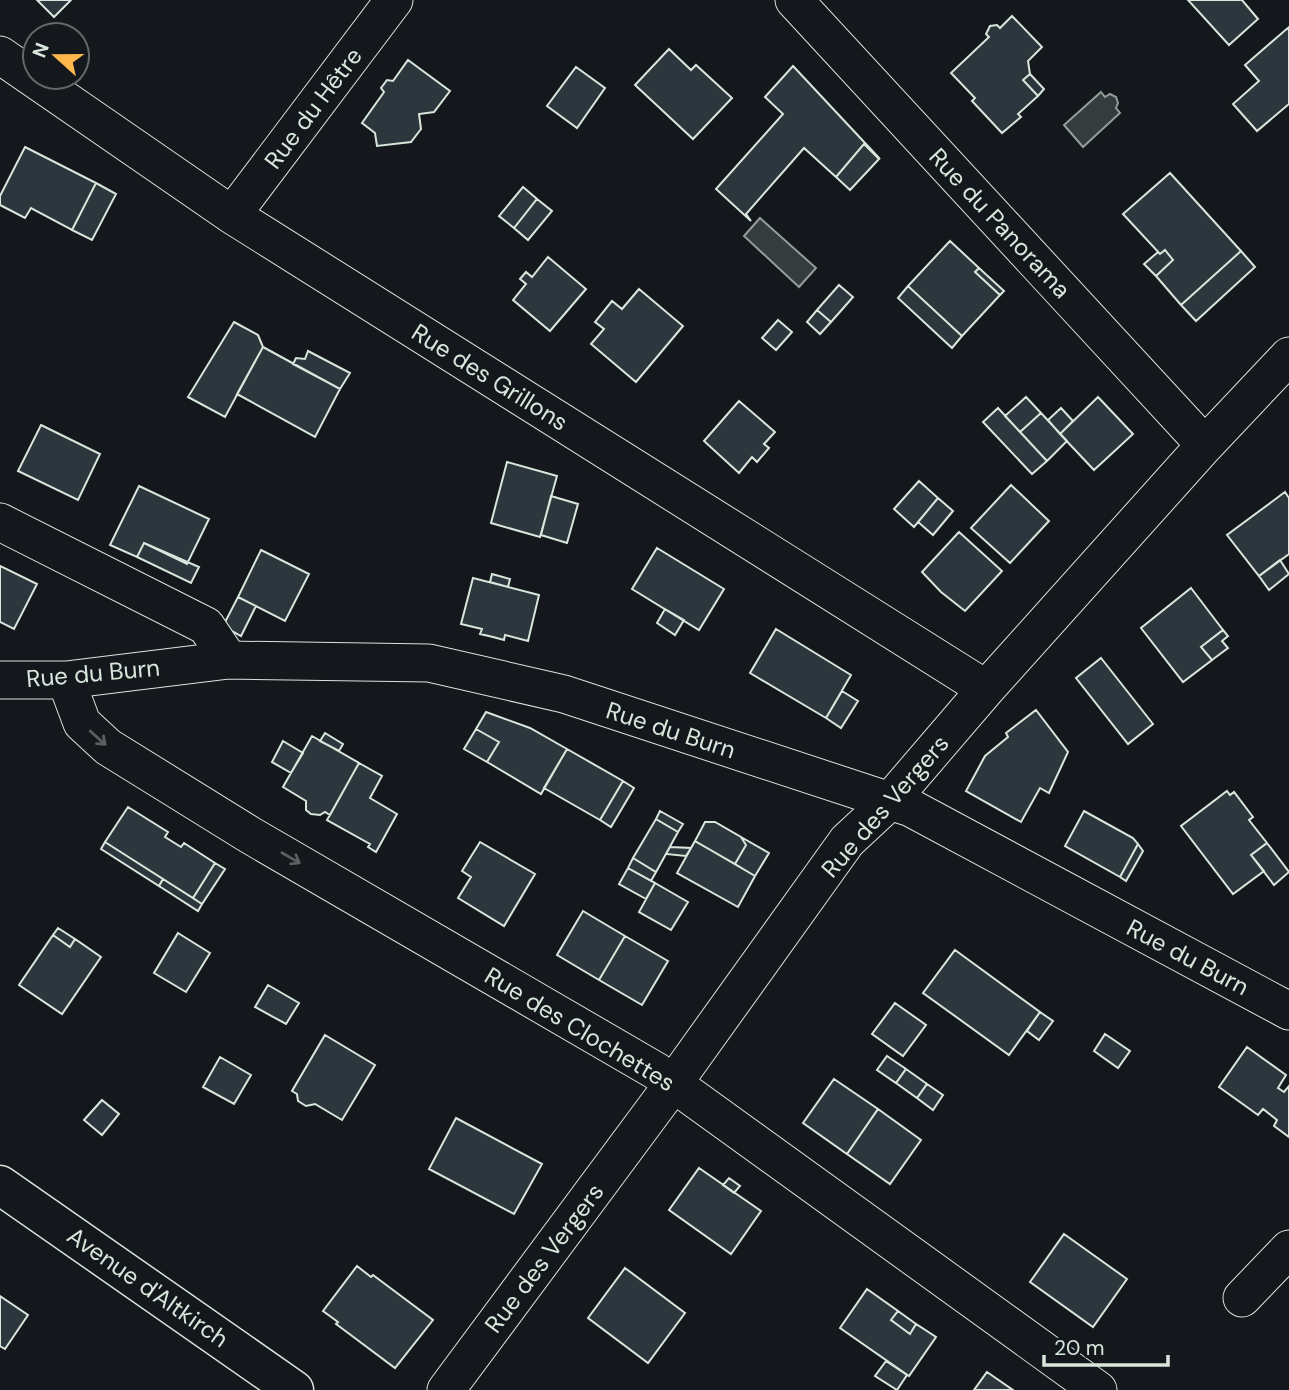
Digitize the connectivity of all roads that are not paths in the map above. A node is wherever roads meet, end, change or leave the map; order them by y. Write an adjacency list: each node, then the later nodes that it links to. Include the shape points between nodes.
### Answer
1 (394, 0): 4 (street, Rue du Hêtre)
2 (794, 0): 6 (street, Rue du Panorama)
3 (0, 55): 4 (street, Rue des Grillons)
4 (232, 215): 11 (street, Rue des Grillons)
5 (1289, 356): 6 (street, Rue des Vergers)
6 (1205, 445): 11 (street, Rue des Vergers)
7 (0, 522): 8 (street, via 206,626)
8 (229, 660): 10 (street, Rue du Burn); 12 (street, Rue du Burn, via 429,663 564,694)
9 (0, 680): 10 (street, Rue du Burn)
10 (66, 680): 14 (street, Rue des Clochettes, one-way to 14, via 82,723 108,747)
11 (986, 690): 12 (street, Rue des Vergers)
12 (890, 802): 13 (street, Rue du Burn, via 911,808); 14 (street, Rue des Vergers, via 847,841)
13 (1289, 1011)
14 (673, 1084): 19 (street, Rue des Vergers); 20 (street, Rue des Clochettes)
15 (0, 1185): 18 (main road, Avenue d'Altkirch)
16 (1289, 1249): 17 (street)
17 (1242, 1298)
18 (295, 1390)
19 (446, 1390)
20 (1098, 1390)

